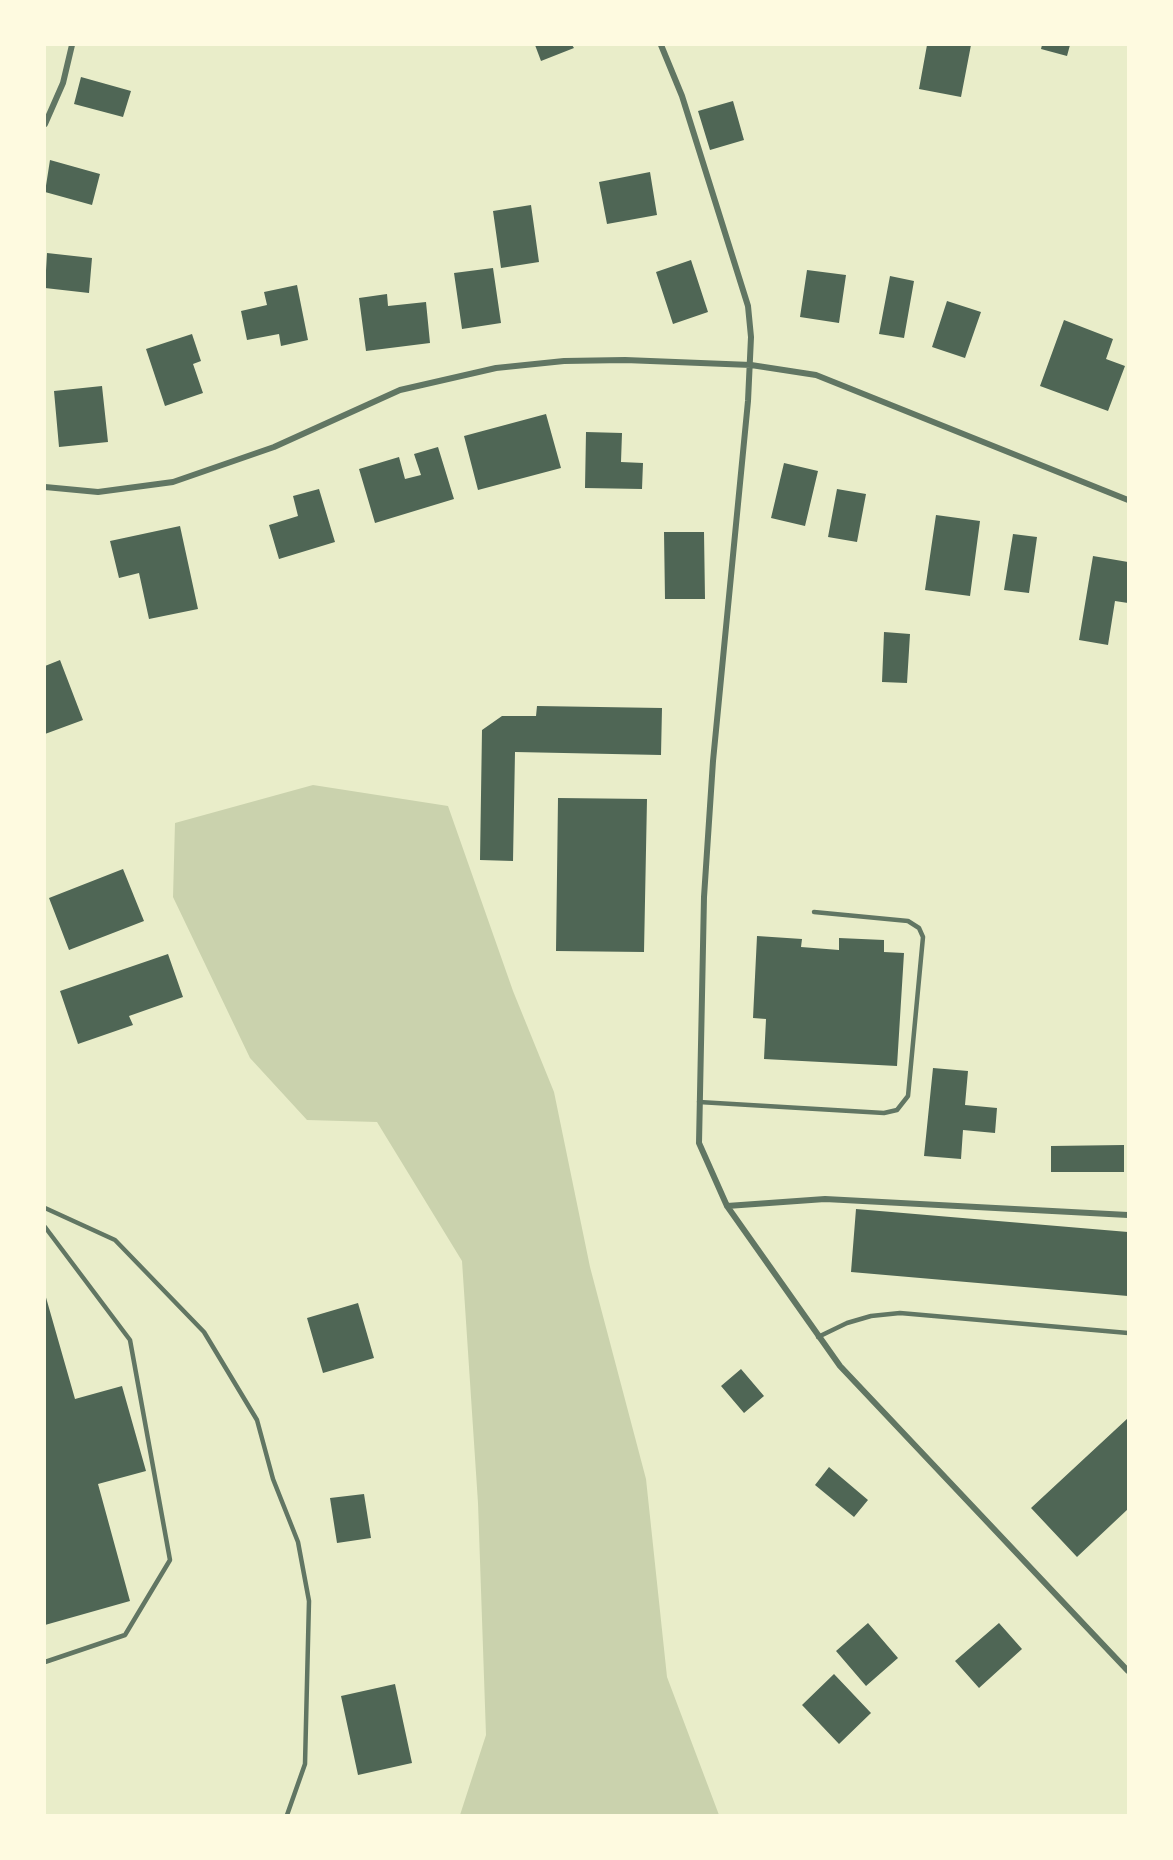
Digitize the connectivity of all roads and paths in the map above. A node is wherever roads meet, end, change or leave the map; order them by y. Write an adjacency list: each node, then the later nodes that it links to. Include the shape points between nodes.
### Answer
1 (72, 45): 3 (street, via 63,83)
2 (661, 45): 4 (street, via 682,96 748,306)
3 (45, 124)
4 (751, 365): 5 (street, via 625,360 496,368 400,390 274,447 173,482 98,492); 6 (street, via 816,375 858,390); 8 (street, via 712,772 704,897)
5 (45, 487)
6 (1128, 500)
7 (814, 912): 8 (lane, via 908,921 919,928 923,937 908,1096 897,1110 884,1113)
8 (699, 1102): 9 (street, via 699,1143)
9 (727, 1206): 11 (street, via 825,1198); 14 (street)
10 (45, 1208): 17 (lane, via 115,1240 204,1332 257,1420 273,1479 298,1542 309,1601 305,1764)
11 (1128, 1215)
12 (45, 1227): 15 (lane, via 130,1340 171,1560 125,1635)
13 (1128, 1333): 14 (lane, via 900,1313 870,1316)
14 (818, 1337): 16 (street, via 840,1366)
15 (45, 1662)
16 (1128, 1671)
17 (287, 1815)

